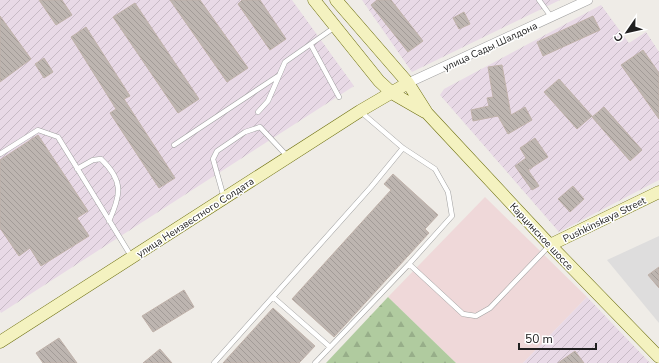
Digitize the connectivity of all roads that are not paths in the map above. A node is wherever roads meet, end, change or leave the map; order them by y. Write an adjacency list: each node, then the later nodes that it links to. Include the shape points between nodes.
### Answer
1 (314, 0): 6 (main road, Карцинское шоссе)
2 (336, 0): 9 (main road, Карцинское шоссе)
3 (539, 0): 5 (lane)
4 (588, 0): 5 (street, улица Сады Шалдона)
5 (552, 18): 9 (street, улица Сады Шалдона)
6 (335, 27): 7 (lane); 10 (main road, Карцинское шоссе)
7 (311, 45): 8 (lane, via 285,62); 11 (lane)
8 (278, 76): 13 (lane, via 268,102); 15 (lane)
9 (408, 83): 10 (main road, улица Сады Шалдона); 14 (main road, Карцинское шоссе)
10 (392, 93): 12 (main road, улица Неизвестного Солдата); 14 (main road, Карцинское шоссе)
11 (339, 97)
12 (360, 111): 16 (lane); 18 (main road, улица Неизвестного Солдата)
13 (258, 112)
14 (428, 113): 23 (main road, Карцинское шоссе)
15 (174, 145)
16 (403, 148): 25 (lane, via 436,169 448,192 452,216); 26 (lane)
17 (0, 154): 19 (lane, via 38,130 46,131 58,136)
18 (288, 157): 21 (main road, улица Неизвестного Солдата); 21 (lane, via 260,127 245,132 218,151 213,159)
19 (77, 169): 22 (lane); 22 (lane, via 101,159 116,179 120,196)
20 (659, 192): 23 (main road, Pushkinskaya Street)
21 (224, 198): 24 (main road, улица Неизвестного Солдата)
22 (109, 221): 24 (lane)
23 (550, 245): 25 (lane, via 490,308 476,316 463,314); 29 (main road, Карцинское шоссе)
24 (132, 257): 27 (main road, улица Неизвестного Солдата)
25 (409, 264): 28 (lane)
26 (273, 296): 28 (lane); 30 (lane)
27 (1, 340)
28 (330, 347): 31 (lane)
29 (659, 358)
30 (214, 363)
31 (315, 363)

